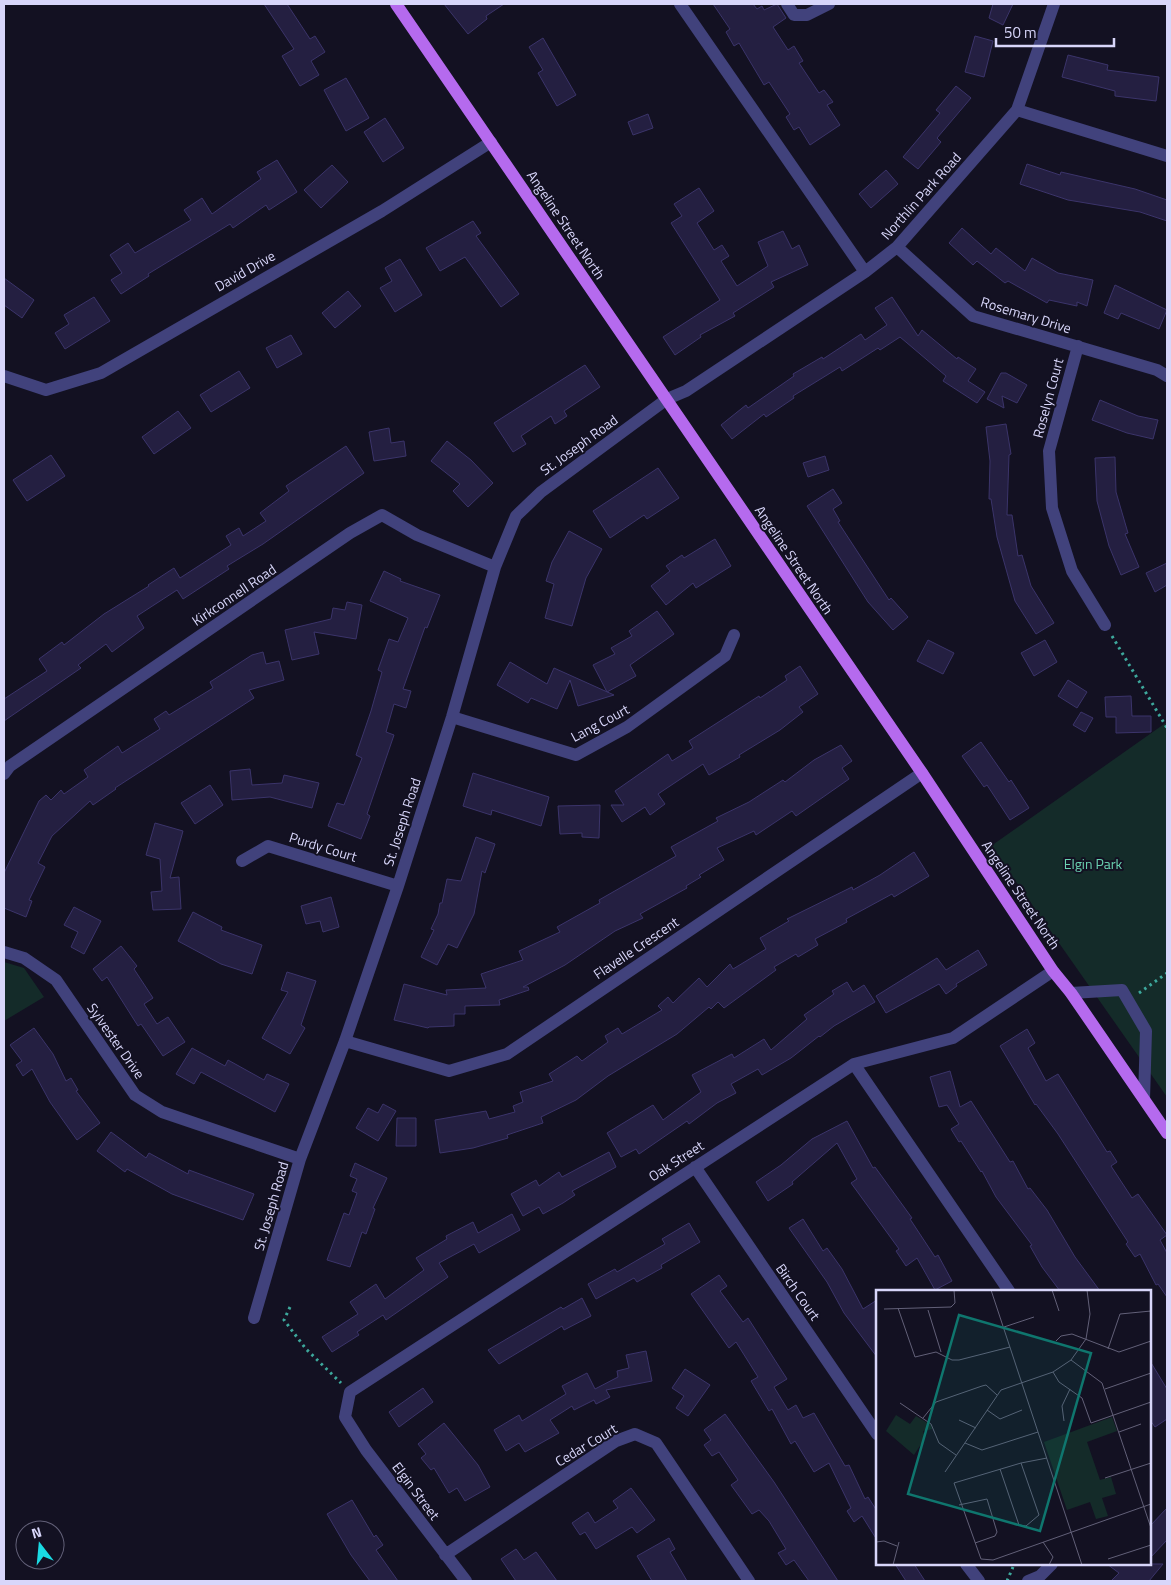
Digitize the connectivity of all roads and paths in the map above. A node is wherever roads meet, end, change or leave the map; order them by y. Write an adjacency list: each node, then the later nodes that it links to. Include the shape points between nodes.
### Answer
1 (396, 4): 7 (main road, Angeline Street North)
2 (680, 4): 10 (street)
3 (787, 4): 4 (street, via 794,15 807,15)
4 (829, 4)
5 (1054, 4): 6 (street, Northlin Park Road)
6 (1017, 110): 8 (street); 9 (street, Northlin Park Road)
7 (491, 142): 12 (street, David Drive, via 382,211 101,373 46,390); 14 (main road, Angeline Street North)
8 (1167, 156)
9 (897, 247): 10 (street, Northlin Park Road); 11 (street, Rosemary Drive, via 973,316)
10 (865, 272): 14 (street, Northlin Park Road, via 686,392)
11 (1078, 346): 13 (street, Rosemary Drive); 16 (street, Roselyn Court, via 1049,451 1052,508 1072,571)
12 (4, 376)
13 (1167, 376)
14 (667, 399): 15 (street, St. Joseph Road, via 541,492 516,516); 20 (main road, Angeline Street North)
15 (495, 567): 18 (street, St. Joseph Road); 21 (street, Kirkconnell Road, via 417,534 382,515 350,533 10,766)
16 (1105, 625): 19 (path)
17 (734, 635): 18 (street, Lang Court, via 726,656 627,727 576,755)
18 (452, 717): 23 (street, St. Joseph Road)
19 (1167, 728)
20 (922, 773): 25 (main road, Angeline Street North); 29 (street, Flavelle Crescent, via 507,1054 449,1071)
21 (4, 774)
22 (242, 861): 23 (street, Purdy Court, via 268,846)
23 (398, 886): 29 (street, St. Joseph Road)
24 (4, 952): 33 (street, Sylvester Drive, via 24,958 56,980 135,1095 162,1112)
25 (1054, 971): 27 (main road, Angeline Street North); 30 (street, Oak Street, via 953,1038)
26 (1167, 973): 28 (path)
27 (1071, 993): 28 (street, via 1122,990); 31 (main road, Angeline Street North)
28 (1128, 1001): 31 (street, via 1146,1031)
29 (345, 1041): 33 (street, St. Joseph Road)
30 (854, 1064): 34 (street, Oak Street); 35 (street)
31 (1144, 1099): 32 (main road, Angeline Street North)
32 (1167, 1133)
33 (300, 1159): 37 (street, St. Joseph Road)
34 (695, 1167): 38 (street, Oak Street); 39 (street, Birch Court)
35 (1008, 1290)
36 (290, 1307): 38 (path, via 284,1320 306,1349)
37 (254, 1318)
38 (350, 1392): 40 (street, Elgin Street, via 345,1417 366,1450)
39 (876, 1433)
40 (446, 1555): 44 (street, Elgin Street); 45 (street, Cedar Court, via 616,1441 636,1434 656,1443)
41 (967, 1565): 46 (street)
42 (1051, 1565): 48 (street, via 1040,1576)
43 (1012, 1567): 47 (path)
44 (466, 1581)
45 (749, 1581)
46 (979, 1581)
47 (1007, 1581)
48 (1028, 1581)

